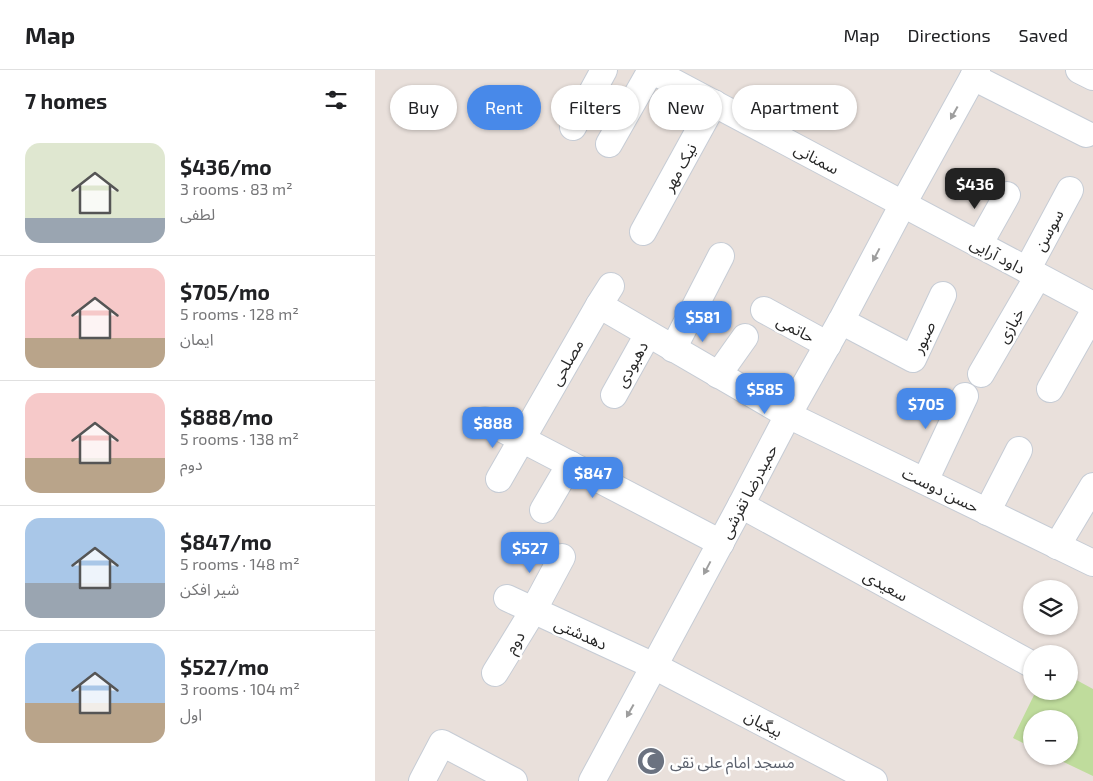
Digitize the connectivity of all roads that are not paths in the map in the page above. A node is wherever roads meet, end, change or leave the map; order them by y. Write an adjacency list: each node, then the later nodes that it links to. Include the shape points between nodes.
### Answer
1 (604, 70): 4 (street)
2 (651, 70): 5 (street, سمنانی); 9 (street)
3 (975, 74): 8 (street); 12 (street, حمیدرضا تفرشی, one-way to 12)
4 (596, 85)
5 (680, 85)
6 (722, 107): 12 (street, سمنانی)
7 (699, 130): 13 (street, نیک مهر)
8 (1086, 134)
9 (609, 144)
10 (1070, 190): 16 (street, سوسن)
11 (1007, 194): 14 (street)
12 (903, 204): 14 (street, داود آرایی); 21 (street, حمیدرضا تفرشی, one-way to 21)
13 (643, 232)
14 (979, 245): 16 (street, داود آرایی)
15 (721, 256): 25 (street)
16 (1032, 273): 19 (street, داود آرایی); 26 (street, خبازی)
17 (943, 295): 21 (street, صبور, via 913,359)
18 (605, 296): 22 (street, حسن دوست); 33 (street, مصلحی)
19 (1092, 303): 28 (street)
20 (764, 310): 24 (street, حاتمی)
21 (841, 321): 24 (street, حمیدرضا تفرشی)
22 (648, 334): 25 (street, حسن دوست); 29 (street, دهبودی)
23 (745, 337): 27 (street)
24 (828, 345): 31 (street, حمیدرضا تفرشی)
25 (673, 349): 27 (street, حسن دوست)
26 (981, 374)
27 (718, 376): 31 (street, حسن دوست)
28 (1050, 389)
29 (614, 395)
30 (965, 396): 37 (street)
31 (788, 415): 37 (street, حسن دوست); 39 (street, حمیدرضا تفرشی)
32 (485, 420): 33 (street)
33 (522, 439): 35 (street); 36 (street)
34 (1019, 450): 41 (street)
35 (570, 464): 40 (street); 42 (street)
36 (499, 479)
37 (925, 481): 41 (street, حسن دوست)
38 (1093, 486): 43 (street)
39 (741, 505): 42 (street, حمیدرضا تفرشی); 48 (street, سعیدی)
40 (543, 510)
41 (987, 512): 43 (street, حسن دوست)
42 (721, 543): 49 (street, حمیدرضا تفرشی, one-way to 49)
43 (1057, 546): 45 (street, حسن دوست)
44 (562, 557): 47 (street, دوم)
45 (1093, 563)
46 (507, 598): 47 (street, دهدشتی)
47 (533, 611): 49 (street, دهدشتی); 50 (street, دوم)
48 (1023, 660)
49 (654, 666): 54 (street, حمیدرضا تفرشی, one-way to 54); 55 (street, بیگیان)
50 (495, 673)
51 (482, 774): 52 (street, via 442,742); 53 (street)
52 (422, 781)
53 (513, 781)
54 (592, 781)
55 (874, 781)

